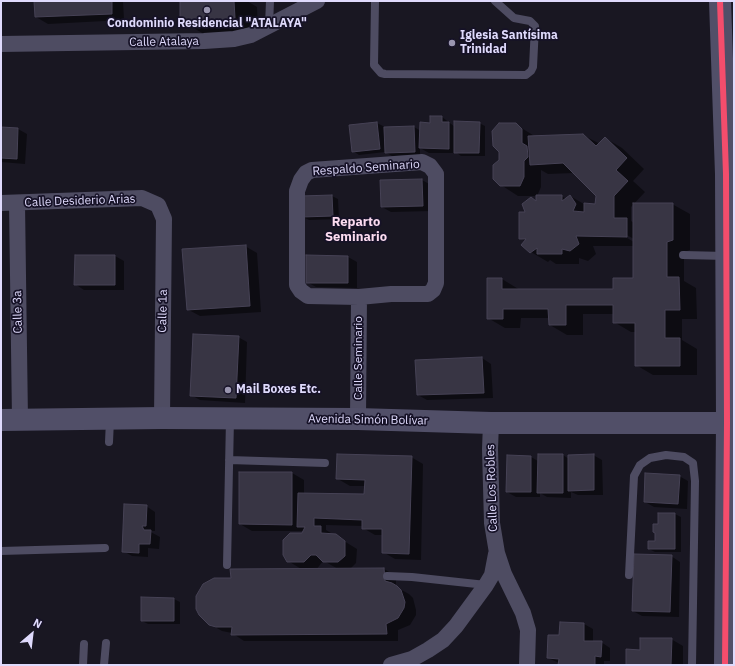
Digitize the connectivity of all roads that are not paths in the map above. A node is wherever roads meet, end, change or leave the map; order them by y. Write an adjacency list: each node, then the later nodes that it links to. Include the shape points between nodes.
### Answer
1 (270, 1): 6 (lane)
2 (318, 1): 6 (street, Calle Atalaya)
3 (375, 1): 4 (lane, via 374,65 385,74 526,75 533,67 535,26 530,21 514,18)
4 (495, 1)
5 (720, 1): 8 (main road)
6 (269, 26): 7 (street, Calle Atalaya, via 237,39)
7 (1, 44)
8 (730, 175): 12 (main road)
9 (9, 203): 10 (street, Calle Desiderio Arias, via 142,198); 18 (street, Calle 3a)
10 (158, 205): 14 (street, Calle 1a, via 164,219)
11 (683, 255): 12 (lane)
12 (726, 256): 20 (main road)
13 (359, 297): 13 (street, Respaldo Seminario, via 428,294 433,290 436,283 436,174 430,166 422,162 312,170 300,180 297,191 296,285 308,296); 17 (street, Calle Seminario)
14 (162, 418): 15 (main road, Avenida Simón Bolívar); 16 (main road, Avenida Simón Bolívar)
15 (110, 419): 18 (main road, Avenida Simón Bolívar); 21 (lane)
16 (230, 419): 17 (main road, Avenida Simón Bolívar); 22 (lane)
17 (358, 419): 19 (main road, Avenida Simón Bolívar)
18 (10, 420)
19 (491, 423): 20 (main road, Avenida Simón Bolívar); 26 (street, Calle Los Robles, via 492,523)
20 (730, 423): 39 (main road)
21 (109, 442)
22 (229, 460): 23 (lane); 27 (lane)
23 (325, 463)
24 (105, 548): 25 (lane)
25 (1, 551)
26 (497, 553): 30 (street, via 492,574); 37 (street, Calle Los Robles, via 528,630)
27 (227, 566)
28 (629, 575): 38 (lane, via 634,476 640,466 650,458 666,455 684,457 693,463 696,481)
29 (387, 576): 30 (lane)
30 (486, 585): 36 (street, via 456,626 442,640 412,659)
31 (106, 643): 35 (lane)
32 (84, 644): 34 (lane)
33 (734, 664): 39 (main road)
34 (83, 665)
35 (104, 665)
36 (391, 665)
37 (527, 665)
38 (692, 665)
39 (725, 665)

